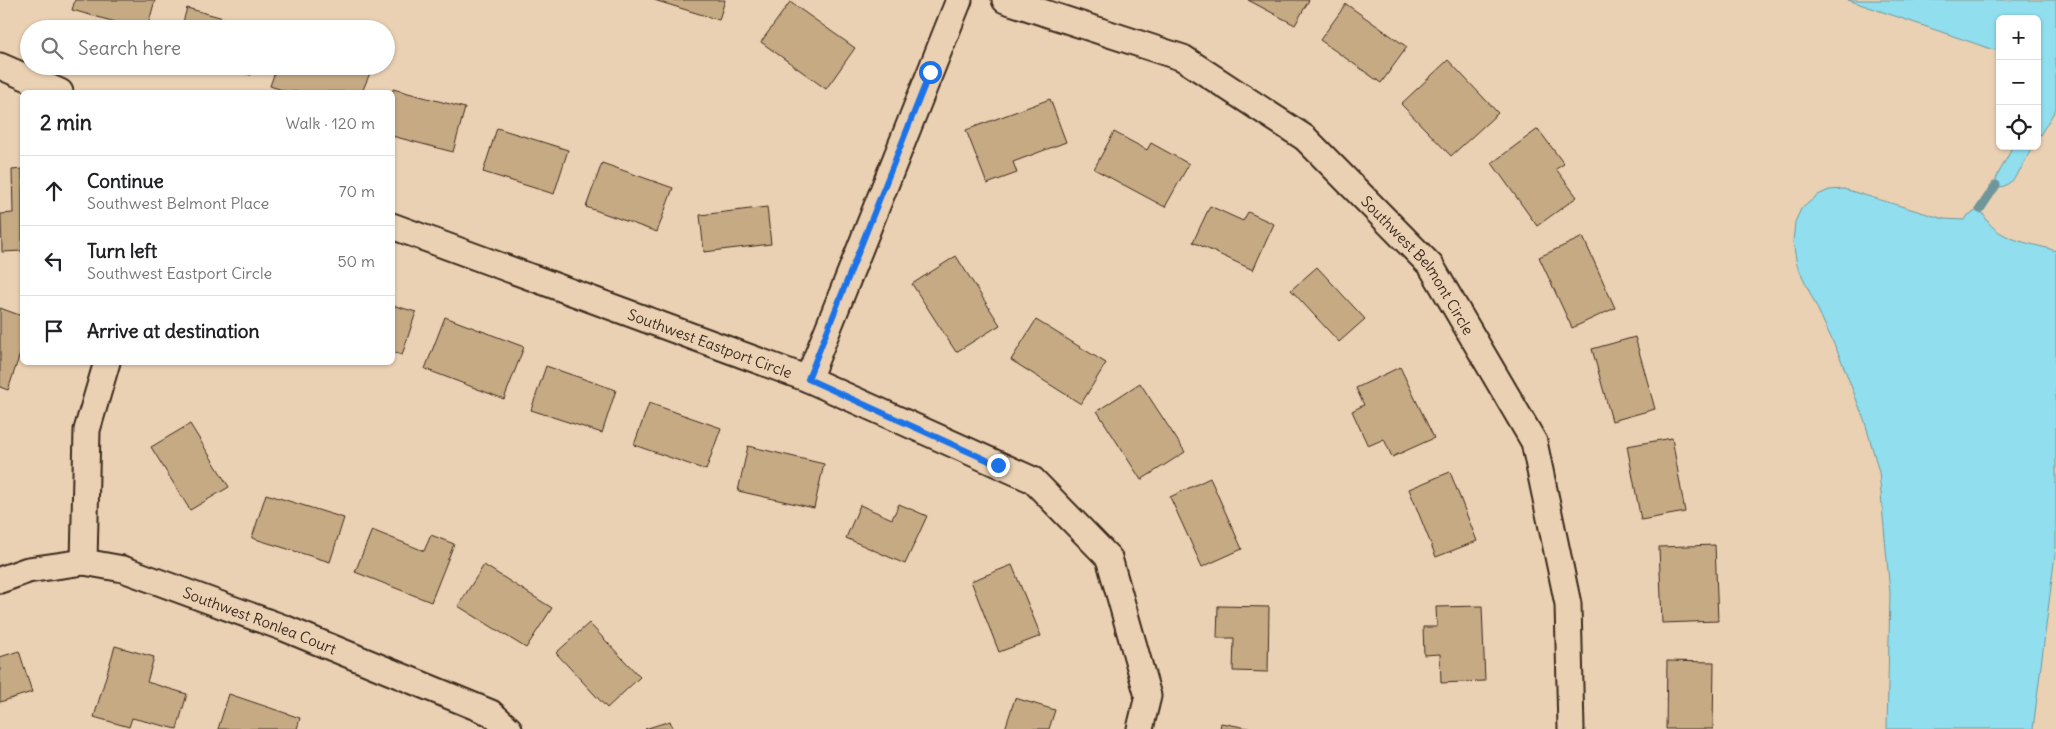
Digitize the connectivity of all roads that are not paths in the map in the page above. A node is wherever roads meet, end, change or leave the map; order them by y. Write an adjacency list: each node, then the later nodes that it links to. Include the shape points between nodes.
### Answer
1 (959, 0): 9 (street)
2 (1005, 0): 14 (street, Southwest Belmont Circle, via 1183,58 1305,138 1432,266 1534,442 1568,604)
3 (0, 66): 4 (street)
4 (20, 75)
5 (21, 75): 6 (street)
6 (55, 90)
7 (395, 227): 9 (street, Southwest Eastport Circle)
8 (106, 365): 10 (street, via 86,430)
9 (808, 379): 13 (street, Southwest Eastport Circle, via 1033,480 1110,558 1148,696)
10 (84, 562): 11 (street, Southwest Ronlea Court, via 28,570); 12 (street, Southwest Ronlea Court, via 122,569 284,628 491,713)
11 (0, 580)
12 (509, 729)
13 (1140, 729)
14 (1571, 729)

